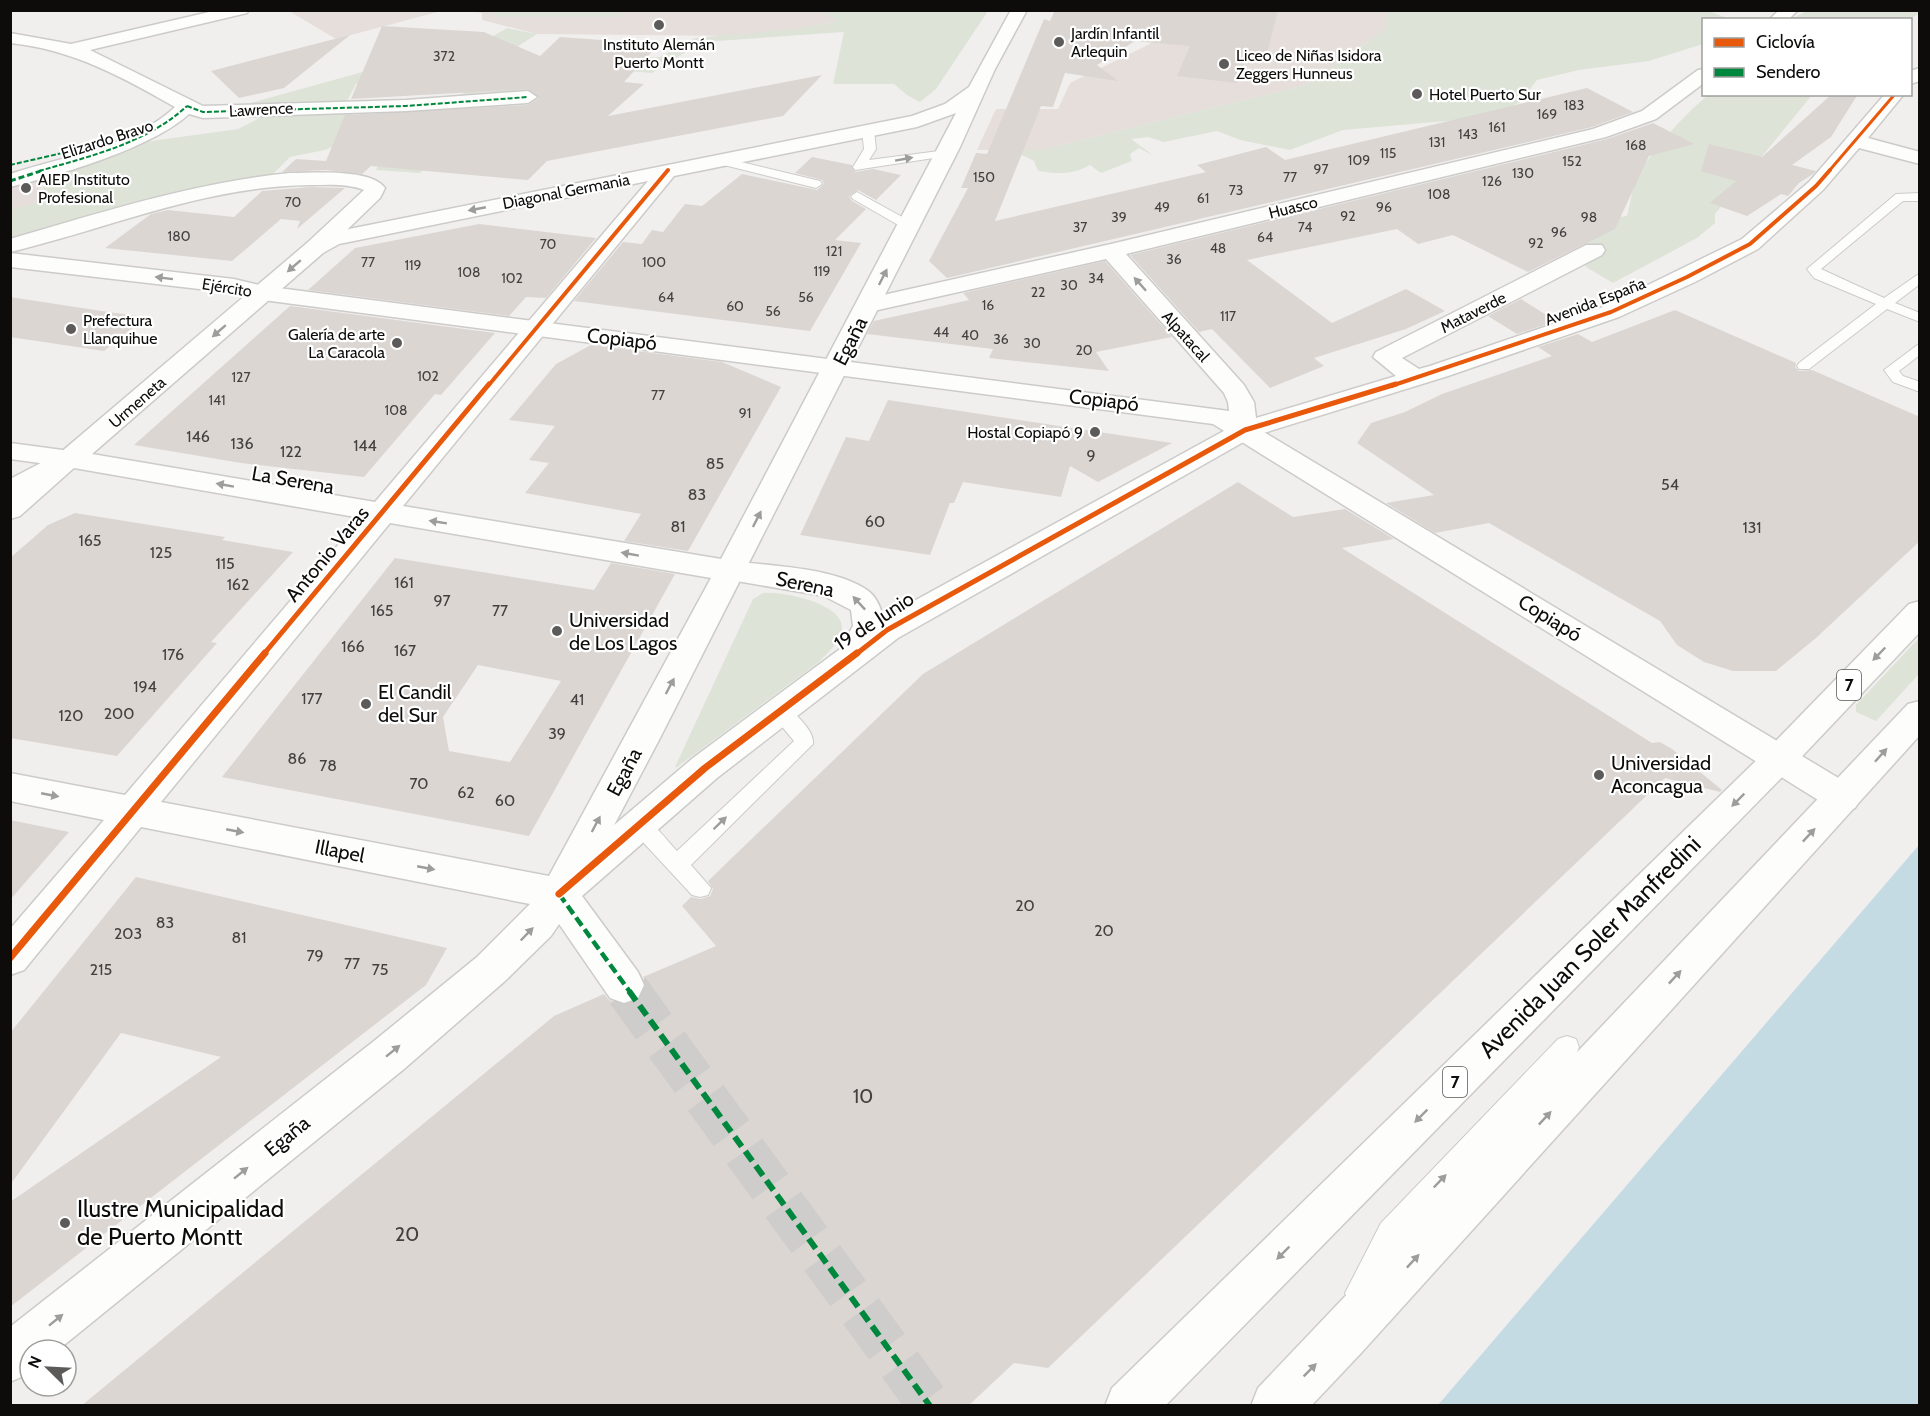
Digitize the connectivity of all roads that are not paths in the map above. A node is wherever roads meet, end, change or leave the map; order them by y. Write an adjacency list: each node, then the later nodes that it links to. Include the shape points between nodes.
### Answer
1 (241, 10): 4 (main road)
2 (1019, 10): 5 (main road, Egaña)
3 (10, 38): 4 (main road, Lawrence)
4 (74, 49): 10 (main road, Lawrence)
5 (986, 69): 7 (main road, Egaña); 12 (main road, Diagonal Germania, via 939,105)
6 (1702, 75): 27 (main road, Huasco, via 1649,115 1599,133)
7 (977, 89): 11 (main road, Diagonal Germania, via 952,108); 14 (main road, Egaña)
8 (1893, 96): 13 (main road, Avenida España)
9 (528, 97): 10 (main road, Lawrence, via 447,106 203,112)
10 (187, 106): 17 (main road, Elizardo Bravo, via 128,135); 19 (main road, Elizardo Bravo, via 147,134)
11 (917, 121): 12 (main road, Diagonal Germania); 14 (main road, via 946,129 950,134)
12 (877, 128): 14 (lane, one-way to 14, via 860,166); 16 (main road, Diagonal Germania)
13 (1857, 141): 15 (main road); 39 (main road, Avenida España, via 1816,186 1750,244 1611,312)
14 (948, 150): 23 (main road, Egaña)
15 (1920, 158)
16 (716, 160): 18 (main road, Diagonal Germania); 20 (lane)
17 (10, 165)
18 (668, 170): 25 (main road, Diagonal Germania, one-way to 25, via 342,236); 35 (main road, Antonio Varas)
19 (10, 181)
20 (816, 184)
21 (857, 196): 23 (lane)
22 (1920, 197): 32 (lane, via 1900,197 1814,269 1819,275)
23 (909, 226): 33 (main road, Egaña, one-way to 23)
24 (10, 246): 25 (main road, via 159,203 243,185 314,179 353,181 375,188)
25 (315, 248): 31 (main road, Diagonal Germania, one-way to 31)
26 (1594, 250): 39 (main road, Mataverde, via 1385,357)
27 (1111, 251): 33 (main road, Huasco); 41 (main road, Alpatacal, one-way to 27, via 1235,390)
28 (10, 260): 31 (main road, Ejército, one-way to 28, via 234,286)
29 (10, 277): 31 (main road, Ejército, via 216,301)
30 (1920, 278): 32 (lane)
31 (263, 293): 35 (main road, Copiapó); 43 (main road, Urmeneta, one-way to 43)
32 (1888, 304): 34 (lane); 38 (lane)
33 (868, 305): 37 (main road, Egaña)
34 (1920, 318)
35 (537, 328): 37 (main road, Copiapó); 46 (main road, Antonio Varas)
36 (1920, 347): 40 (lane, via 1891,370 1898,379)
37 (837, 366): 41 (main road, Copiapó, via 1201,413 1220,417); 48 (main road, Egaña, one-way to 37)
38 (1804, 366)
39 (1416, 378): 41 (main road, Avenida España)
40 (1920, 388)
41 (1245, 430): 50 (main road, 19 de Junio, via 925,608); 53 (main road, Copiapó)
42 (10, 451): 43 (main road, La Serena)
43 (70, 459): 44 (main road); 45 (main road, Urmeneta); 46 (main road, La Serena, one-way to 43)
44 (10, 491)
45 (10, 510)
46 (383, 512): 47 (main road, La Serena, one-way to 46); 56 (main road, Antonio Varas)
47 (688, 564): 48 (main road, Serena)
48 (730, 571): 50 (main road, Serena, one-way to 48, via 869,626 864,605 855,597 820,585); 60 (main road, Egaña, one-way to 48)
49 (1920, 612): 53 (main road, Avenida Juan Soler Manfredini / 7, one-way to 53)
50 (853, 654): 51 (main road, 19 de Junio)
51 (778, 710): 57 (main road, 19 de Junio); 58 (lane, one-way to 51, via 803,744 804,738)
52 (1920, 713): 55 (main road, one-way to 52)
53 (1779, 759): 55 (main road, Copiapó); 66 (main road, Avenida Juan Soler Manfredini / 7, one-way to 66)
54 (10, 788): 56 (main road, Illapel, one-way to 56)
55 (1843, 798): 64 (main road, one-way to 55)
56 (134, 812): 60 (main road, Illapel, one-way to 60); 61 (main road, Antonio Varas)
57 (639, 826): 58 (lane); 60 (main road, 19 de Junio)
58 (678, 864): 59 (lane)
59 (700, 888)
60 (559, 894): 62 (main road); 65 (main road, Egaña, one-way to 60, via 433,1018 518,944)
61 (10, 958)
62 (624, 985)
63 (1567, 1047): 64 (lane, one-way to 63, via 1362,1284 1392,1233)
64 (1345, 1335): 67 (main road, one-way to 64)
65 (10, 1358)
66 (1130, 1406)
67 (1276, 1406)

